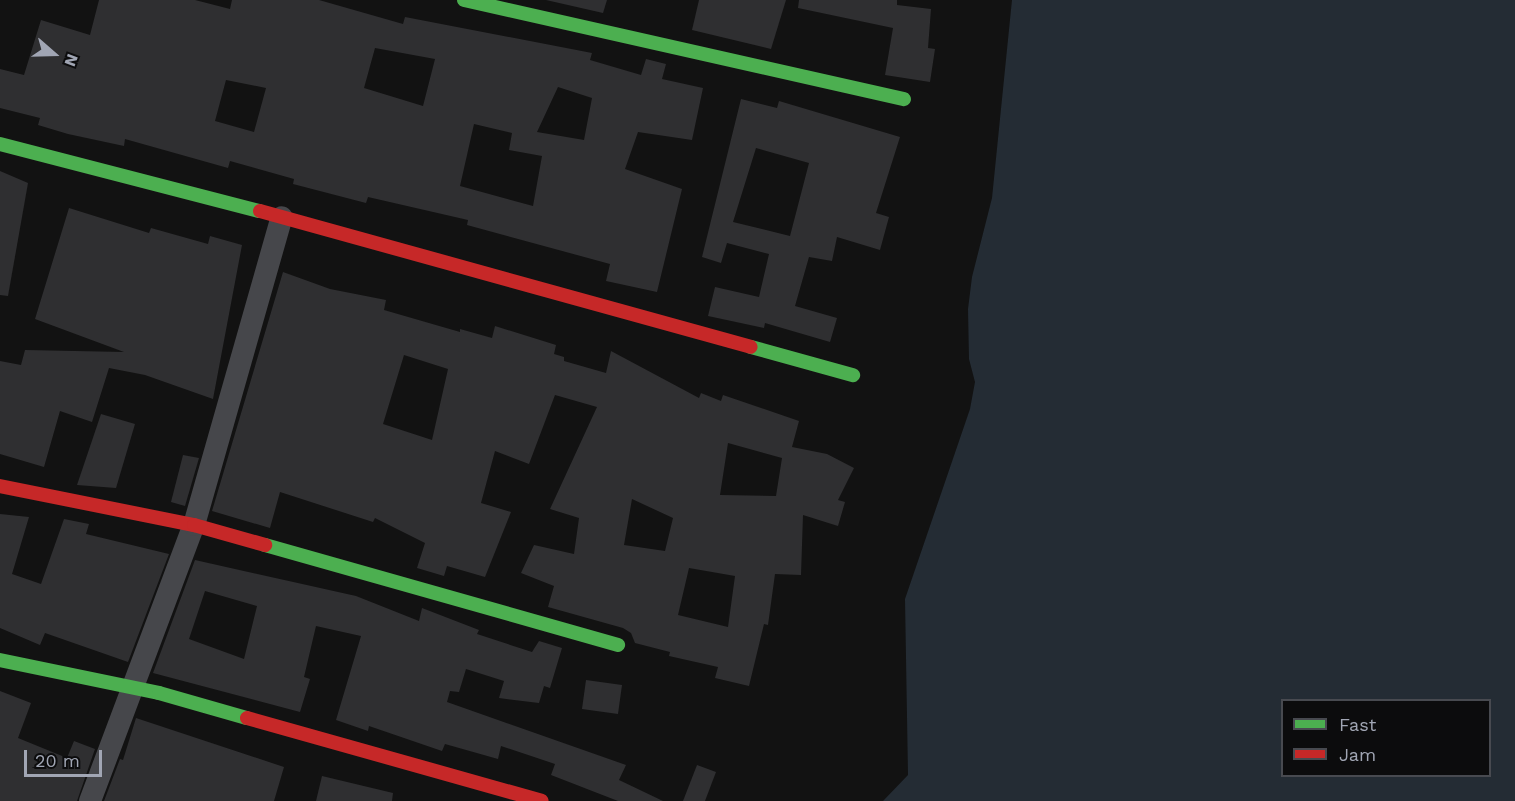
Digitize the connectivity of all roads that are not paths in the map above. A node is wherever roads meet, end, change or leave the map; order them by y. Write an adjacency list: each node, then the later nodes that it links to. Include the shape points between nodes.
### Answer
1 (464, 0): 2 (street)
2 (904, 99)
3 (0, 144): 4 (street)
4 (282, 217): 5 (street); 7 (street)
5 (854, 375)
6 (0, 486): 7 (street, via 153,520)
7 (194, 525): 8 (street); 10 (street)
8 (618, 645)
9 (0, 660): 10 (street)
10 (131, 687): 11 (street); 12 (street)
11 (90, 801)
12 (542, 801)

